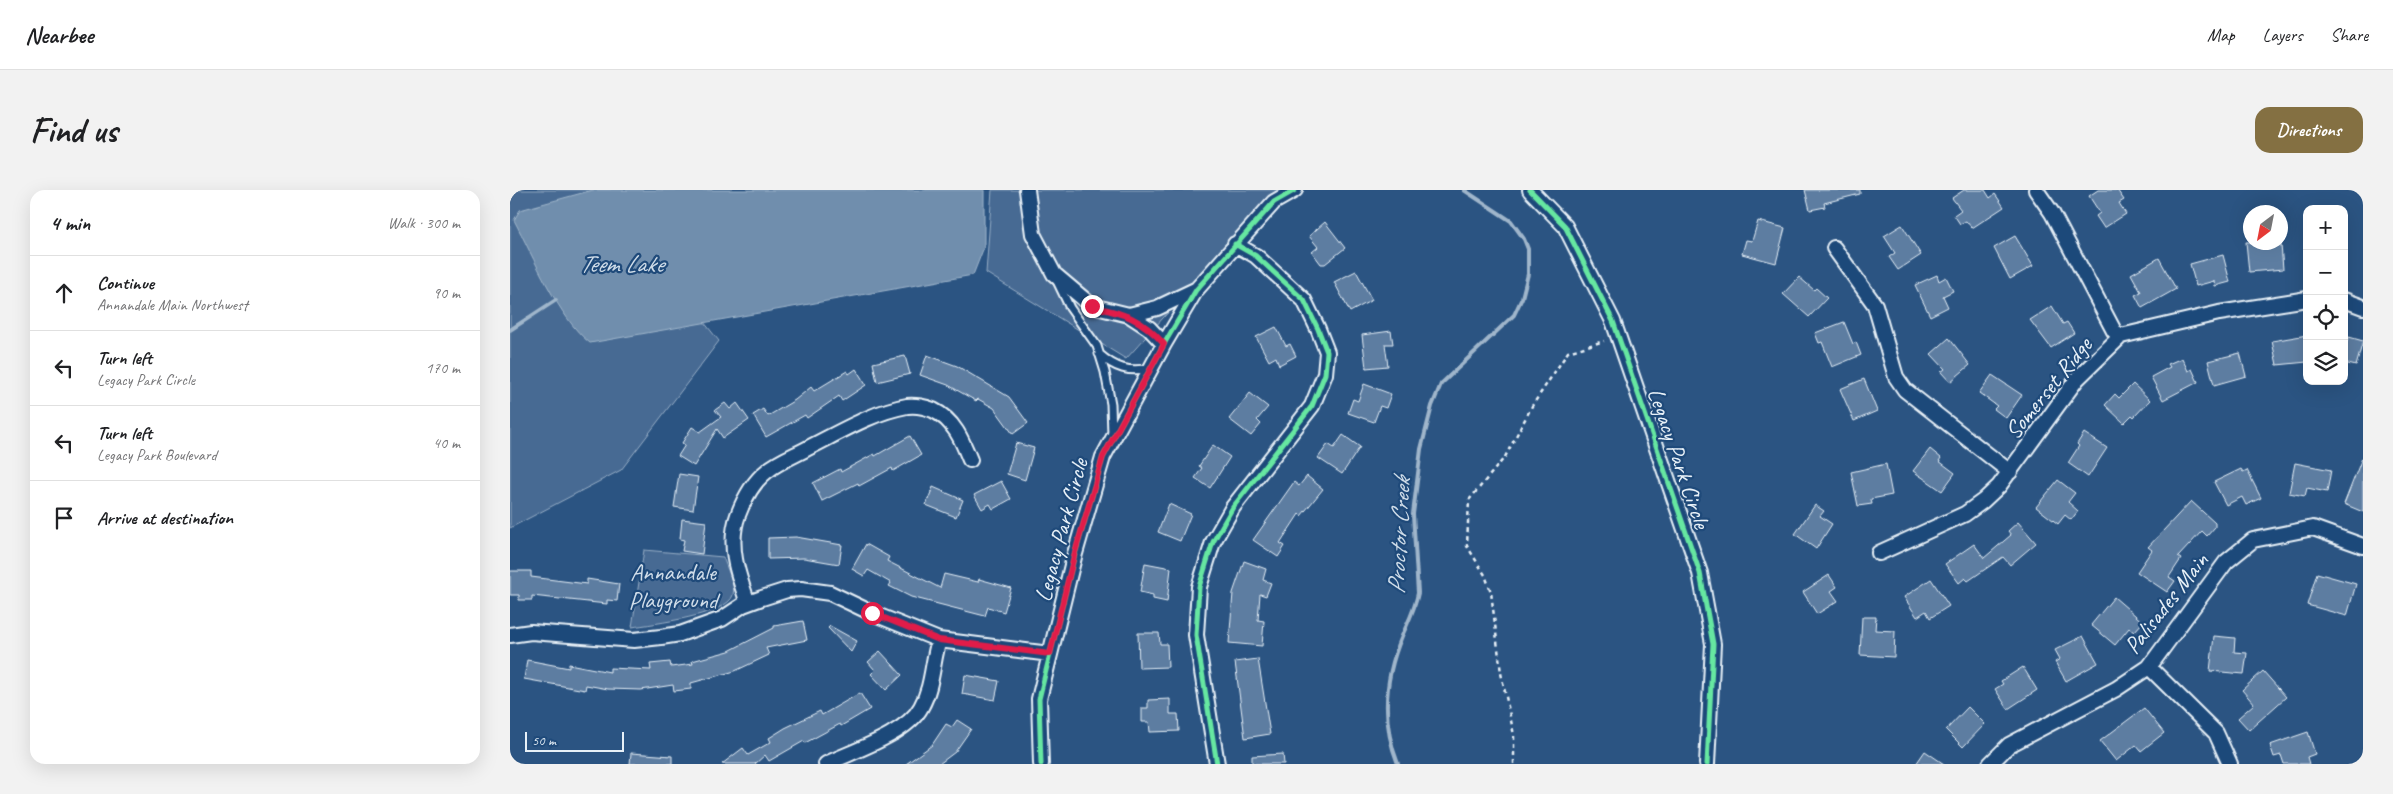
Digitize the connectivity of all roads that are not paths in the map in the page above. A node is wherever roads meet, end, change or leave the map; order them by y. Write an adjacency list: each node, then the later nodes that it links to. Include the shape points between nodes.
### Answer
1 (1027, 190): 7 (street, via 1032,234)
2 (1295, 190): 5 (street, Legacy Park Circle, via 1274,202)
3 (1530, 190): 30 (street, Legacy Park Circle, via 1565,226 1613,320 1700,573 1712,644)
4 (2036, 190): 13 (street, via 2052,212 2114,332)
5 (1235, 244): 8 (street, Legacy Park Circle); 29 (street, via 1256,256 1304,300 1327,352 1325,374 1312,406 1233,507 1213,542 1199,587 1196,635)
6 (1834, 248): 19 (street, via 1875,305 1896,376 1905,390)
7 (1054, 274): 12 (street, via 1092,306); 15 (lane, via 1070,308)
8 (1196, 290): 12 (street, via 1157,308); 14 (street, Legacy Park Circle)
9 (2303, 300): 13 (street, Somerset Ridge, via 2219,313)
10 (2348, 301): 11 (street)
11 (2363, 307)
12 (1129, 315): 14 (street, via 1150,328)
13 (2121, 336): 19 (street, Somerset Ridge, via 2077,379)
14 (1164, 344): 16 (street, Legacy Park Circle)
15 (1099, 353): 16 (lane, via 1130,371); 17 (lane, via 1112,404)
16 (1151, 368): 17 (street, Legacy Park Circle)
17 (1112, 440): 25 (street, Legacy Park Circle, via 1103,457)
18 (970, 460): 22 (street, via 963,441 947,419 932,409 908,406 880,413 767,471 747,496 734,531 733,552)
19 (2010, 472): 21 (street, Somerset Ridge, via 1999,486 1966,514)
20 (2363, 546): 26 (street, Palisades Main, via 2312,528 2253,540 2226,562)
21 (1879, 553)
22 (748, 603): 23 (street, via 722,619 661,637 634,640 531,632); 24 (street, via 787,590 817,590)
23 (510, 634)
24 (939, 640): 25 (street); 27 (street, via 931,680 921,708 912,719 898,730)
25 (1050, 654): 28 (street, Legacy Park Circle, via 1039,699)
26 (2149, 666): 31 (street, Palisades Main, via 2116,689 2009,745); 32 (street, via 2216,733)
27 (826, 764)
28 (1042, 764)
29 (1217, 764)
30 (1707, 764)
31 (1990, 764)
32 (2230, 764)

